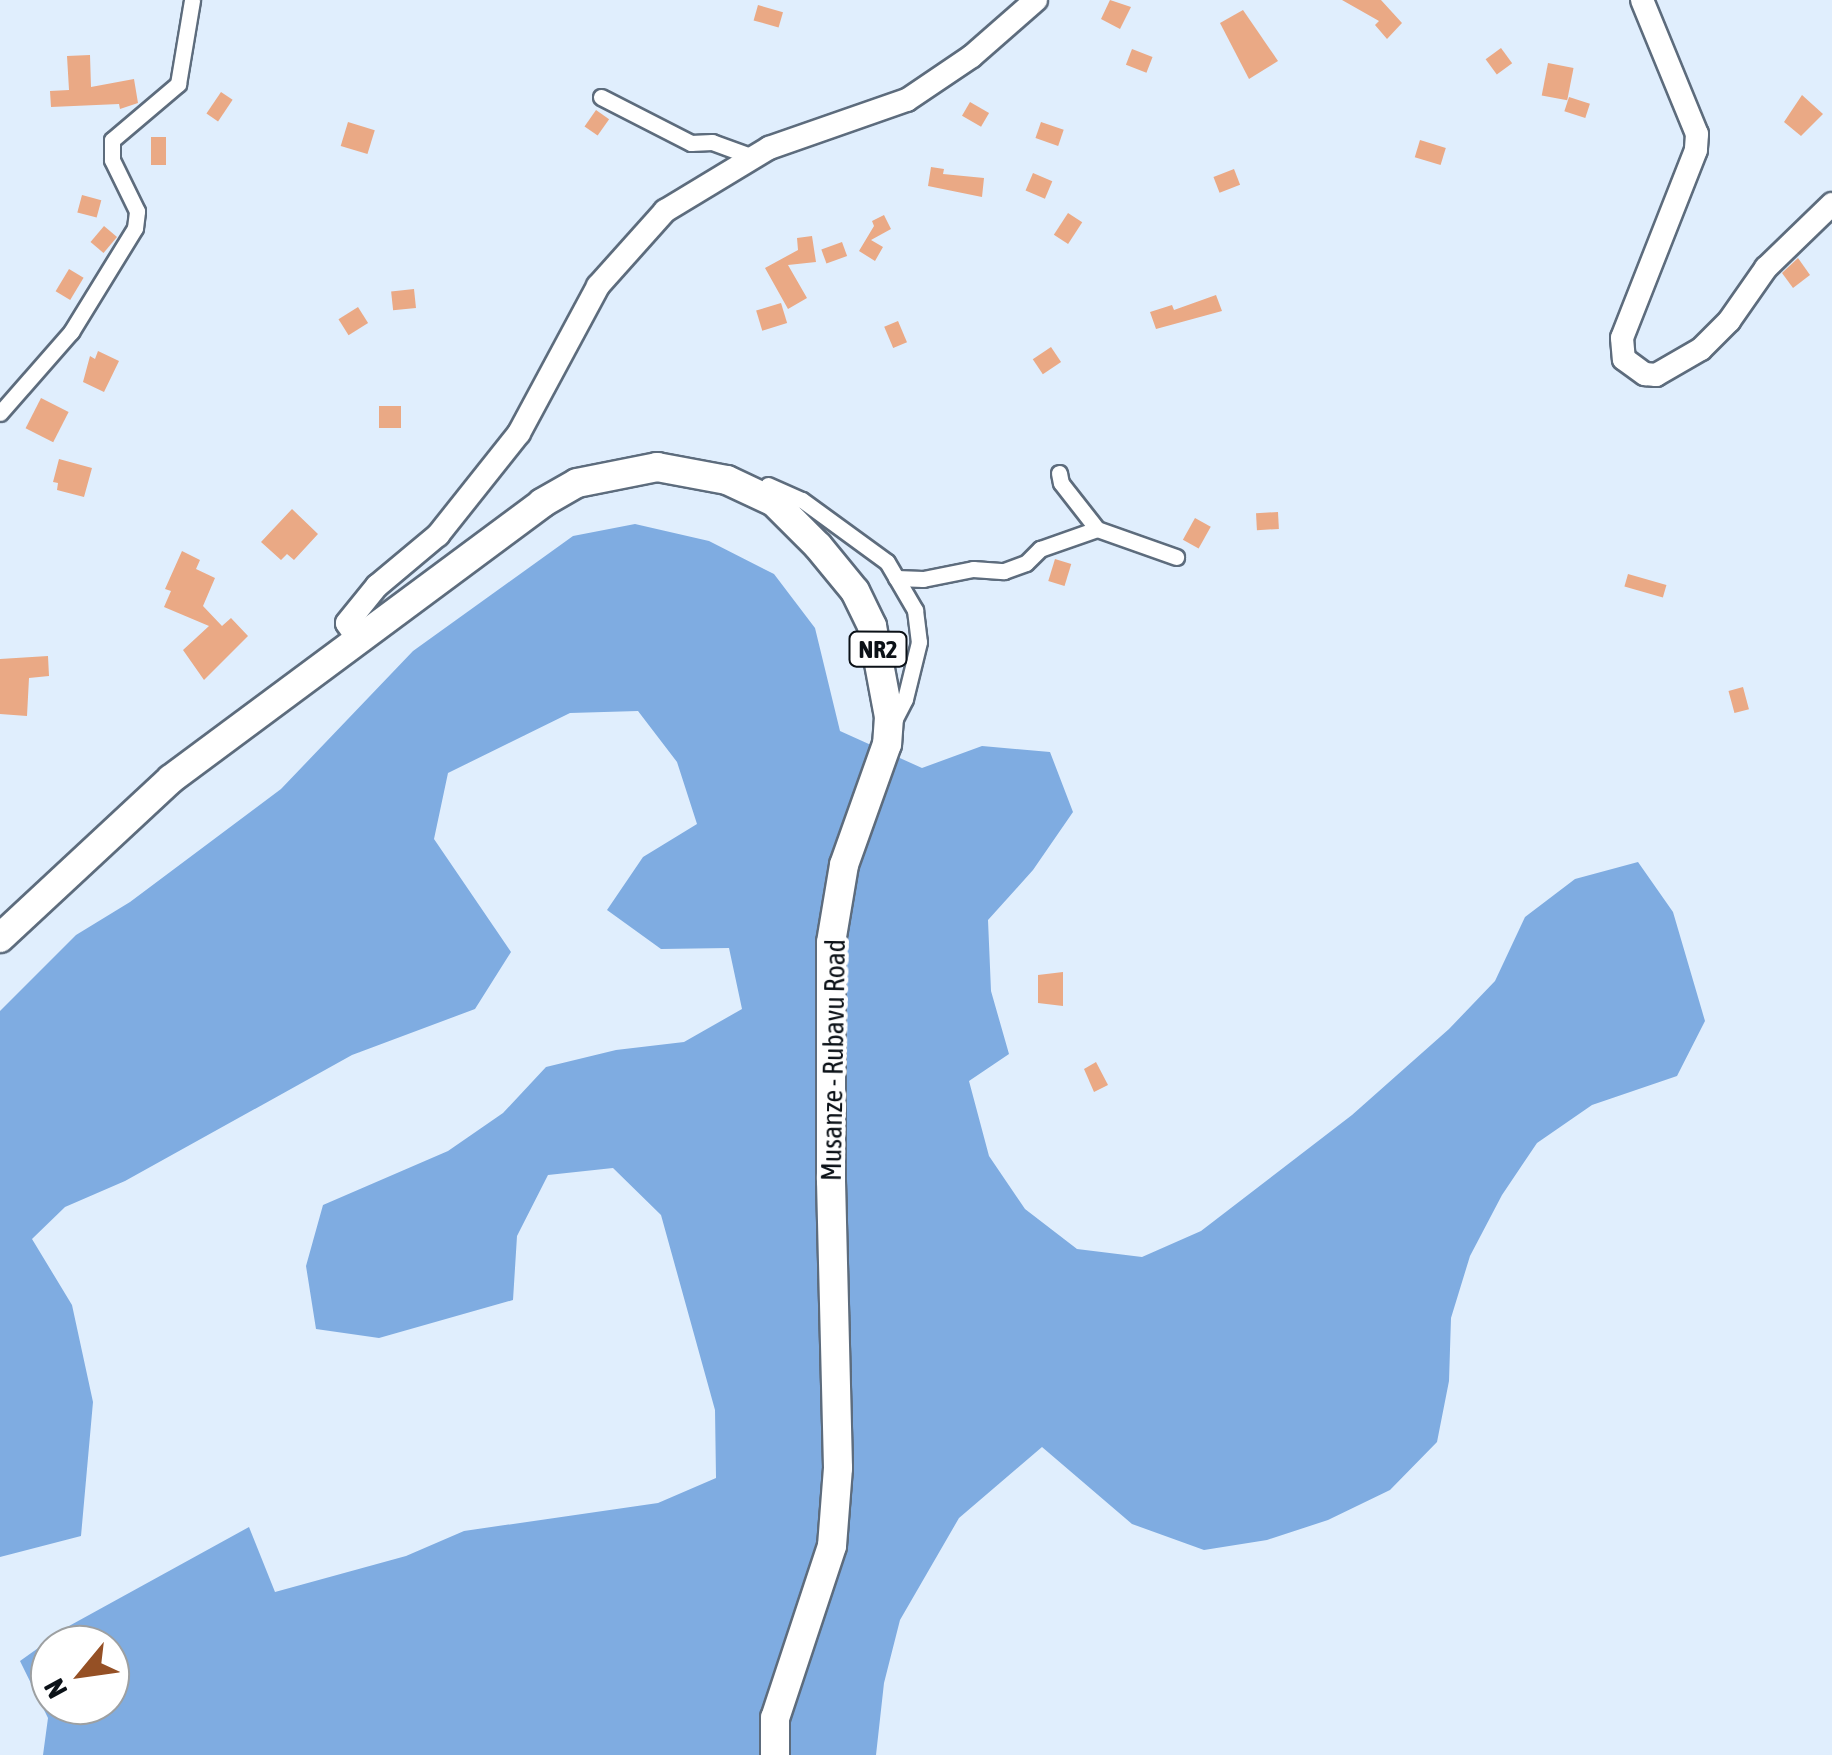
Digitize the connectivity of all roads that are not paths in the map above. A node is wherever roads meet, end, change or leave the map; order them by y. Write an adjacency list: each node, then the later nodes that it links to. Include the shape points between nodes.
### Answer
1 (192, 0): 7 (street, via 178,84 112,140 112,160 137,211 135,228 71,332)
2 (1036, 0): 5 (main road, via 972,56 907,100 792,137)
3 (1642, 0): 6 (main road, via 1697,134 1622,338 1624,359 1656,375 1701,349 1766,268)
4 (601, 97): 5 (street, via 691,143 712,142)
5 (753, 157): 13 (main road, via 665,211 598,286 519,433 438,535 376,586 347,623)
6 (1832, 204)
7 (0, 413)
8 (657, 467): 12 (street, via 747,475 788,494 886,562); 13 (highway, Musanze - Rubavu Road / NR2, via 577,484 542,503); 14 (highway, Musanze - Rubavu Road / NR2, via 726,480 774,502 836,567 872,626)
9 (1059, 473): 10 (street)
10 (1098, 530): 11 (street); 12 (street, via 1040,549 1004,571)
11 (1176, 557)
12 (896, 578): 14 (street, via 915,610 919,642 905,699)
13 (358, 639): 15 (highway, Musanze - Rubavu Road / NR2, via 172,778)
14 (888, 732): 16 (highway, Musanze - Rubavu Road / NR2, via 844,865 831,943 838,1468 832,1546 775,1718)
15 (0, 938)
16 (775, 1755)

